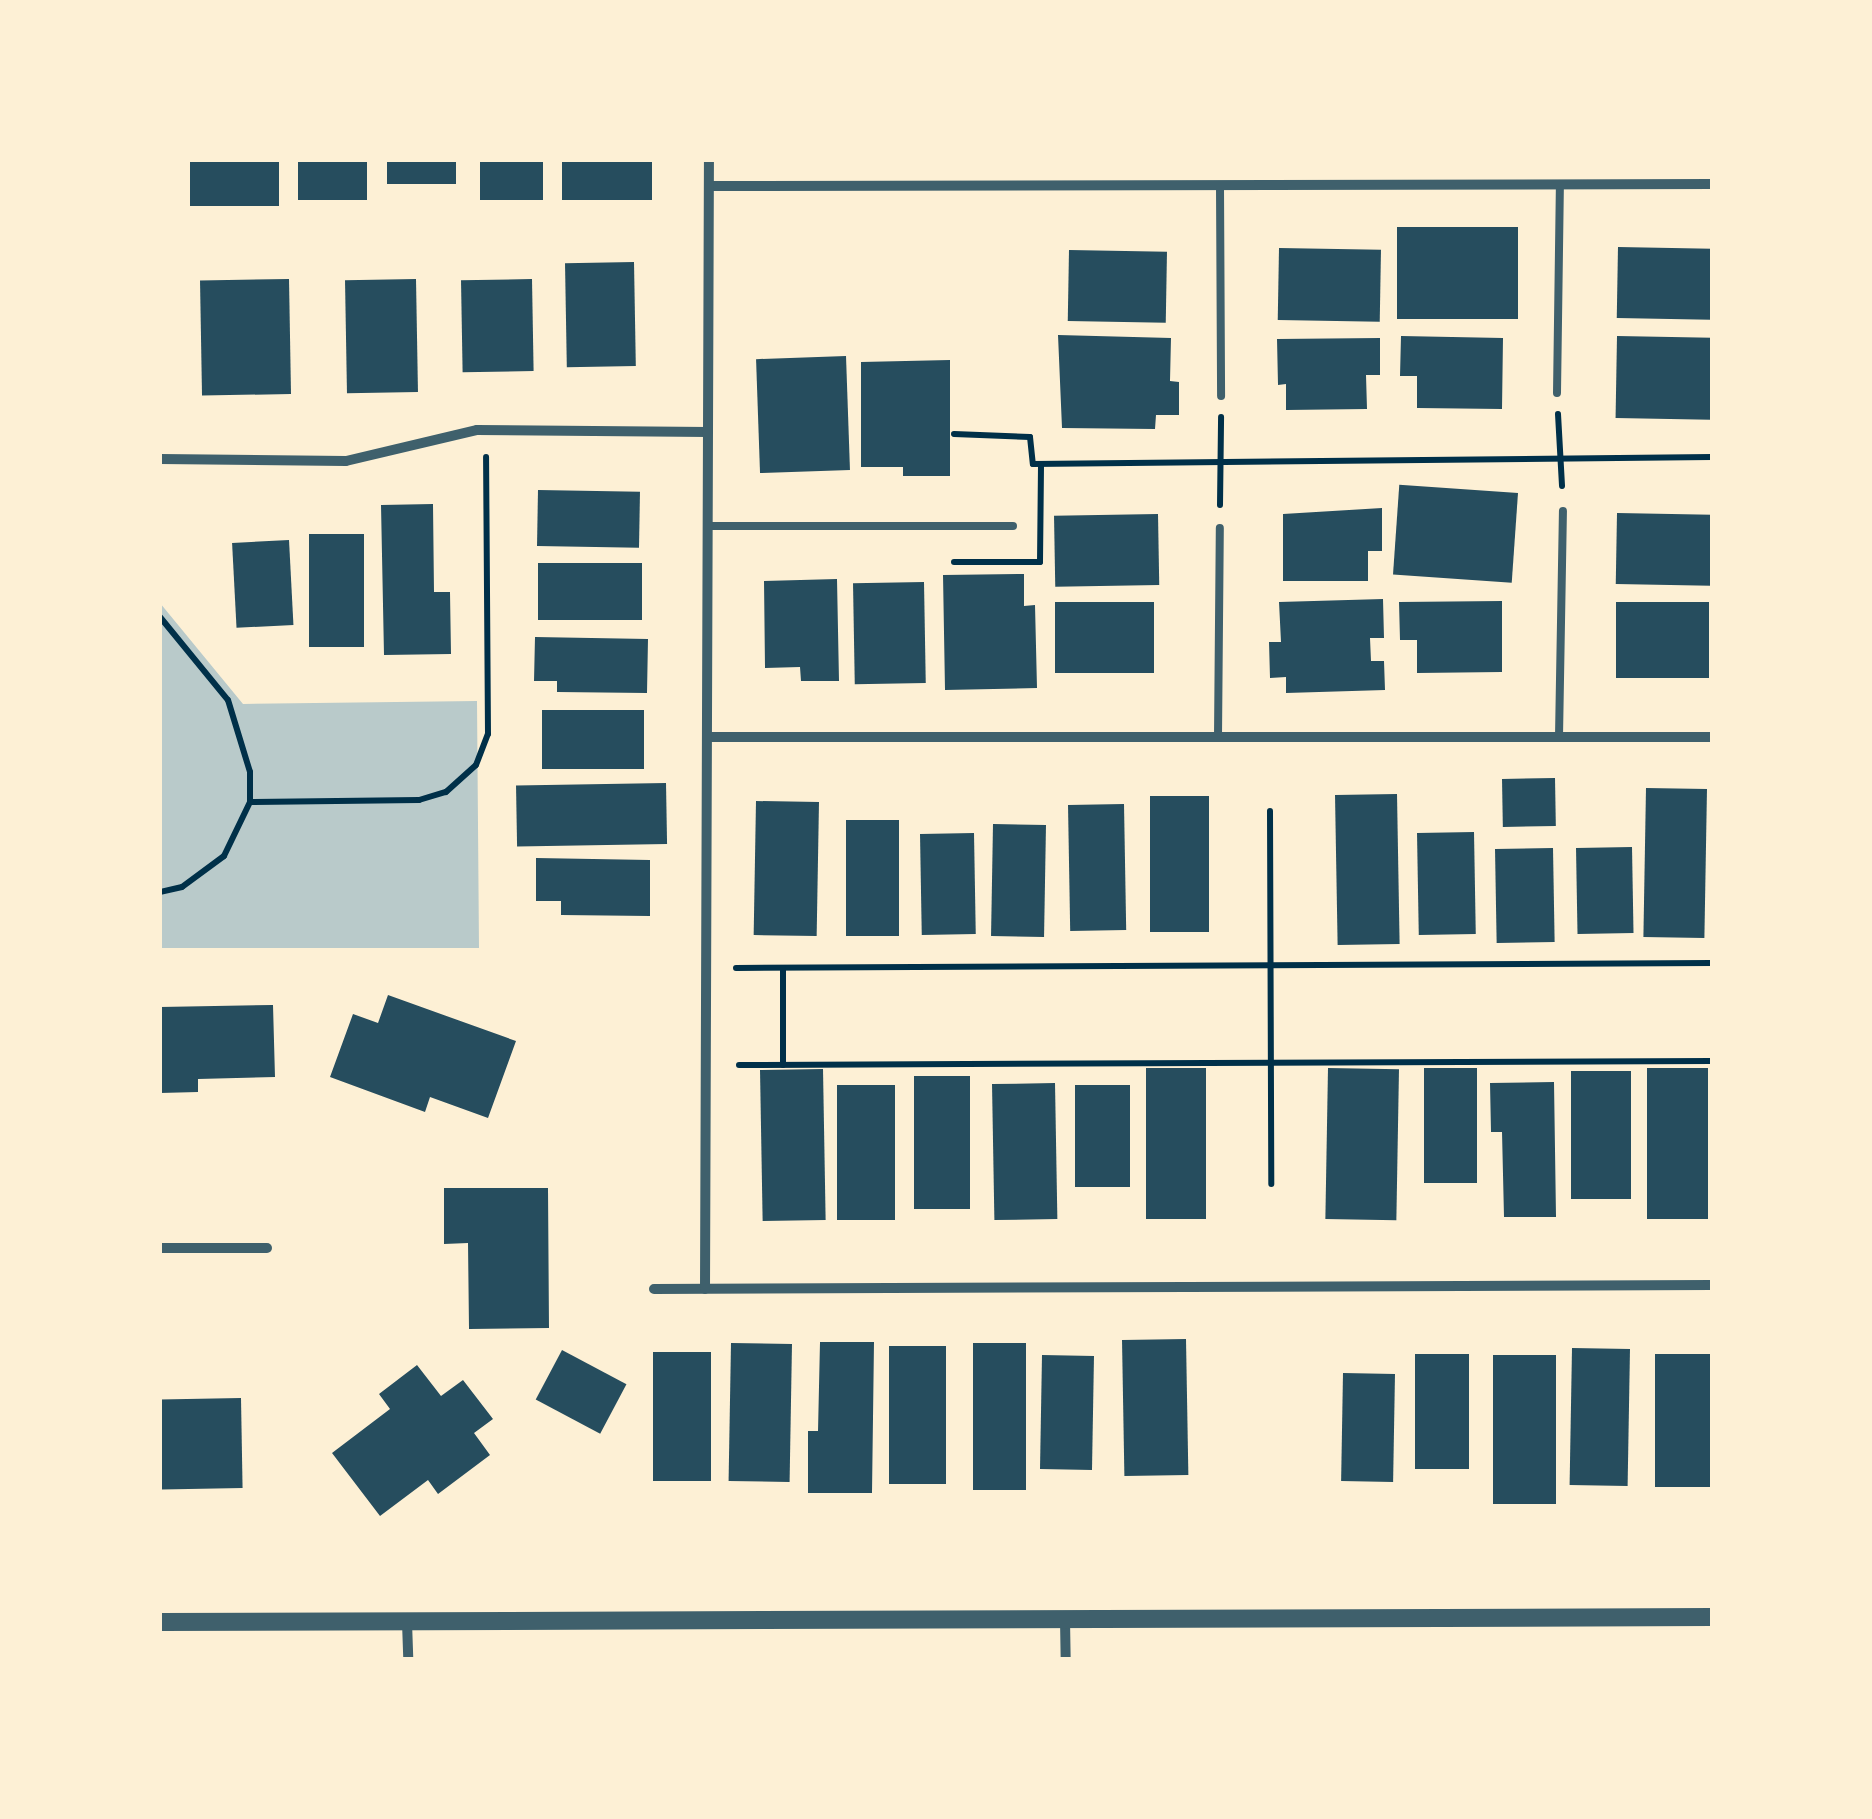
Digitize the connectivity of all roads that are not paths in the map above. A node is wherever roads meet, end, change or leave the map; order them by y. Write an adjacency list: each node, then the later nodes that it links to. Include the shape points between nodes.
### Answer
1 (709, 160): 3 (street)
2 (1712, 184): 4 (street)
3 (709, 186): 5 (street); 8 (street)
4 (1560, 186): 5 (street); 6 (lane)
5 (1220, 187): 7 (lane)
6 (1557, 393)
7 (1221, 396)
8 (708, 432): 9 (street, via 477,430 346,461); 11 (street)
9 (160, 459)
10 (1563, 511): 16 (lane)
11 (707, 526): 12 (lane); 14 (street)
12 (1013, 526)
13 (1220, 528): 15 (lane)
14 (708, 736): 15 (street); 22 (street)
15 (1218, 736): 16 (street)
16 (1559, 736): 17 (street)
17 (1712, 736)
18 (160, 1248): 19 (street)
19 (268, 1248)
20 (1712, 1286): 22 (street)
21 (654, 1289): 22 (street)
22 (705, 1289)
23 (1712, 1617): 24 (street)
24 (1065, 1620): 26 (street); 28 (street)
25 (160, 1622): 26 (street)
26 (407, 1622): 27 (street)
27 (408, 1659)
28 (1066, 1659)

